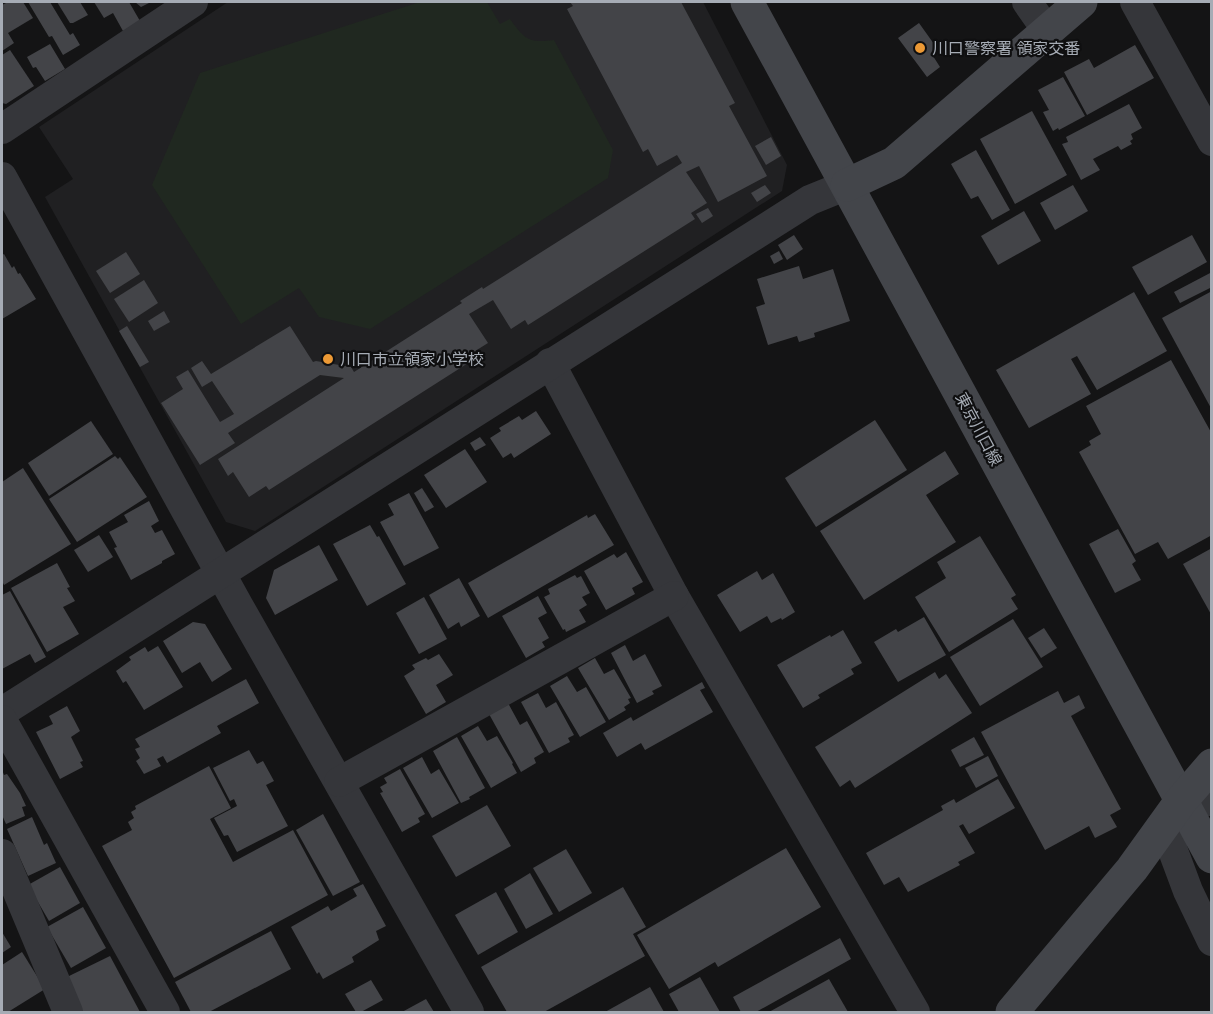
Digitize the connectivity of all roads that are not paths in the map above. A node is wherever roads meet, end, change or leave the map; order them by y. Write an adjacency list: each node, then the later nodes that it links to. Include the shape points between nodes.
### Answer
1 (193, 2): 7 (street)
2 (747, 2): 10 (main road, 東京川口線)
3 (1027, 2): 6 (street)
4 (1081, 2): 6 (main road)
5 (1135, 2): 8 (street)
6 (1048, 32): 10 (main road, via 894,163)
7 (2, 129)
8 (1212, 141)
9 (2, 177): 12 (street)
10 (847, 184): 11 (street, via 810,201); 18 (main road, 東京川口線)
11 (550, 363): 12 (street); 13 (street)
12 (221, 575): 14 (street); 17 (street)
13 (674, 596): 17 (street); 25 (street)
14 (2, 712)
15 (2, 720): 23 (street)
16 (1212, 765): 18 (main road)
17 (339, 782): 24 (street)
18 (1196, 801): 20 (main road, 東京川口線); 21 (street, via 1172,848); 26 (main road, via 1132,869)
19 (2, 854): 22 (street)
20 (1212, 857)
21 (1212, 941)
22 (68, 1012)
23 (165, 1012)
24 (469, 1012)
25 (915, 1012)
26 (1012, 1012)

